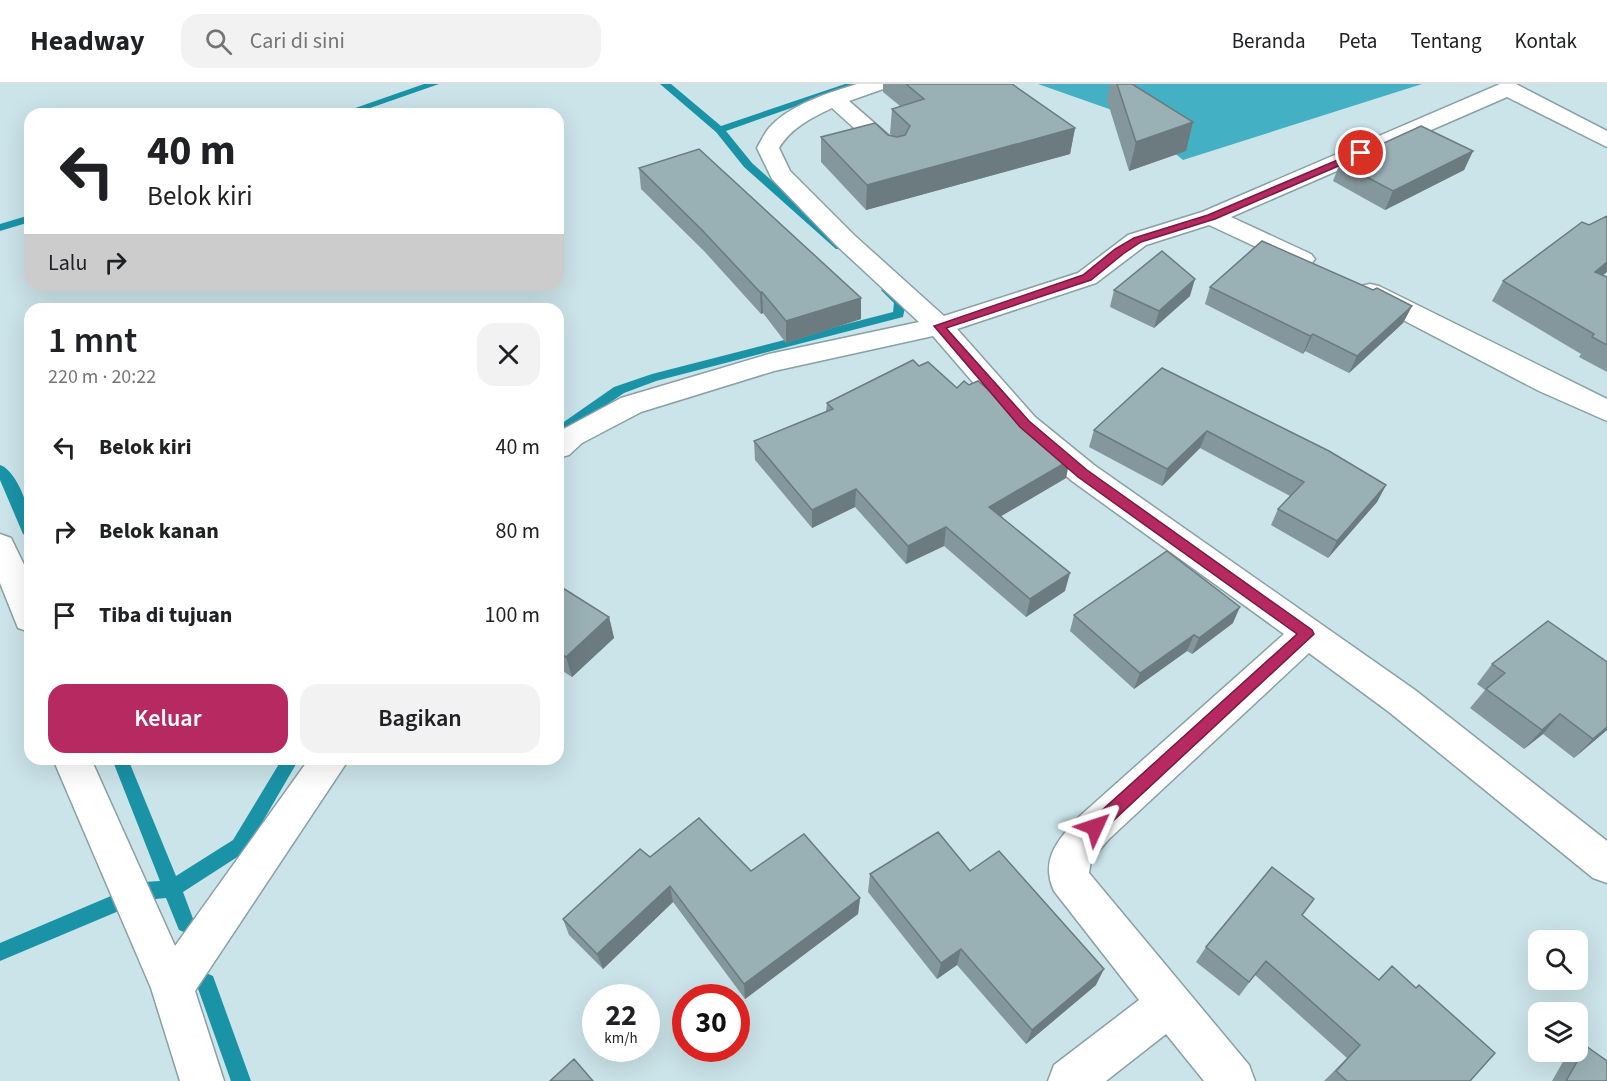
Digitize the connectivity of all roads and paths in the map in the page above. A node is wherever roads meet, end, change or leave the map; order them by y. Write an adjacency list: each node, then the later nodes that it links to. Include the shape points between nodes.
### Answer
1 (879, 84): 3 (street)
2 (1503, 87): 4 (street); 6 (street)
3 (835, 100): 5 (street); 7 (street, via 780,129 768,148 780,174)
4 (1607, 140)
5 (895, 153)
6 (1211, 217): 7 (street, via 1137,240 1087,278); 8 (street)
7 (939, 326): 9 (street, via 769,363 670,392 631,405); 12 (street, via 1024,424 1083,473)
8 (1607, 411)
9 (564, 443)
10 (0, 546): 11 (street)
11 (24, 600)
12 (1307, 634): 15 (street, via 1402,701); 17 (street, via 1071,852 1068,878)
13 (75, 765): 16 (street)
14 (326, 765): 16 (street)
15 (1607, 865)
16 (172, 987): 18 (street)
17 (1169, 1004): 19 (street); 20 (street)
18 (202, 1081)
19 (1070, 1081)
20 (1233, 1081)

